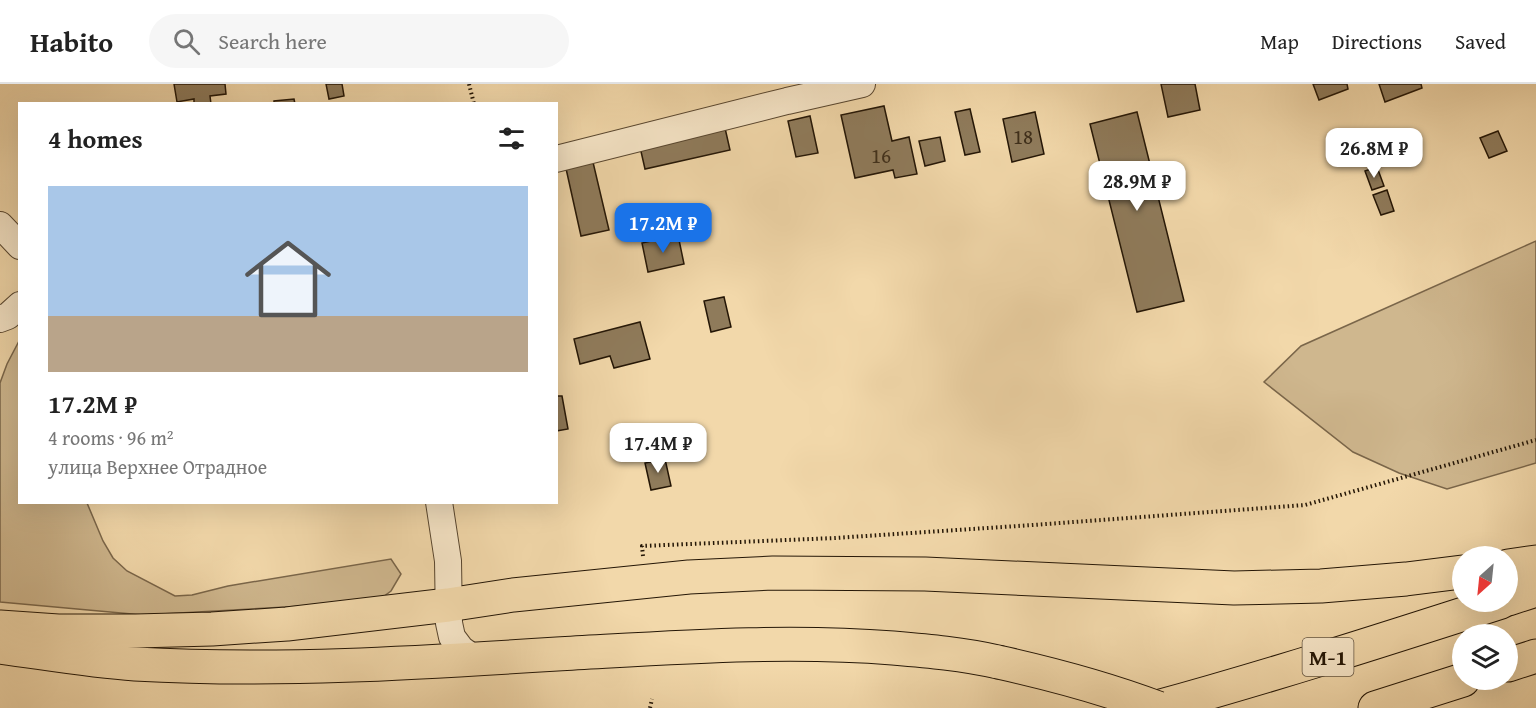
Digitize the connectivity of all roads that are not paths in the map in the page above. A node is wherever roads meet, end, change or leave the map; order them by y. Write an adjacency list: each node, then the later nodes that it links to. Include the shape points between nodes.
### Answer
1 (862, 84): 2 (street)
2 (558, 158)
3 (0, 225): 4 (street)
4 (18, 244)
5 (18, 307): 6 (street)
6 (0, 319)
7 (439, 504): 13 (street, via 448,561)
8 (1536, 562): 9 (main road)
9 (1518, 565)
10 (1452, 573): 13 (main road, via 1321,586 1234,588 936,574 773,573 644,581)
11 (1536, 590): 12 (main road)
12 (1518, 596)
13 (448, 606): 15 (main road, via 212,629 58,631); 18 (street, via 452,637)
14 (1470, 612): 21 (main road, М-1)
15 (0, 627)
16 (0, 647): 18 (main road, via 132,663 210,667)
17 (1536, 656): 19 (main road)
18 (475, 659): 21 (main road, bridge, via 687,646 855,645 998,662 1119,693)
19 (1518, 662)
20 (1452, 684): 22 (main road)
21 (1156, 708)
22 (1375, 708)

